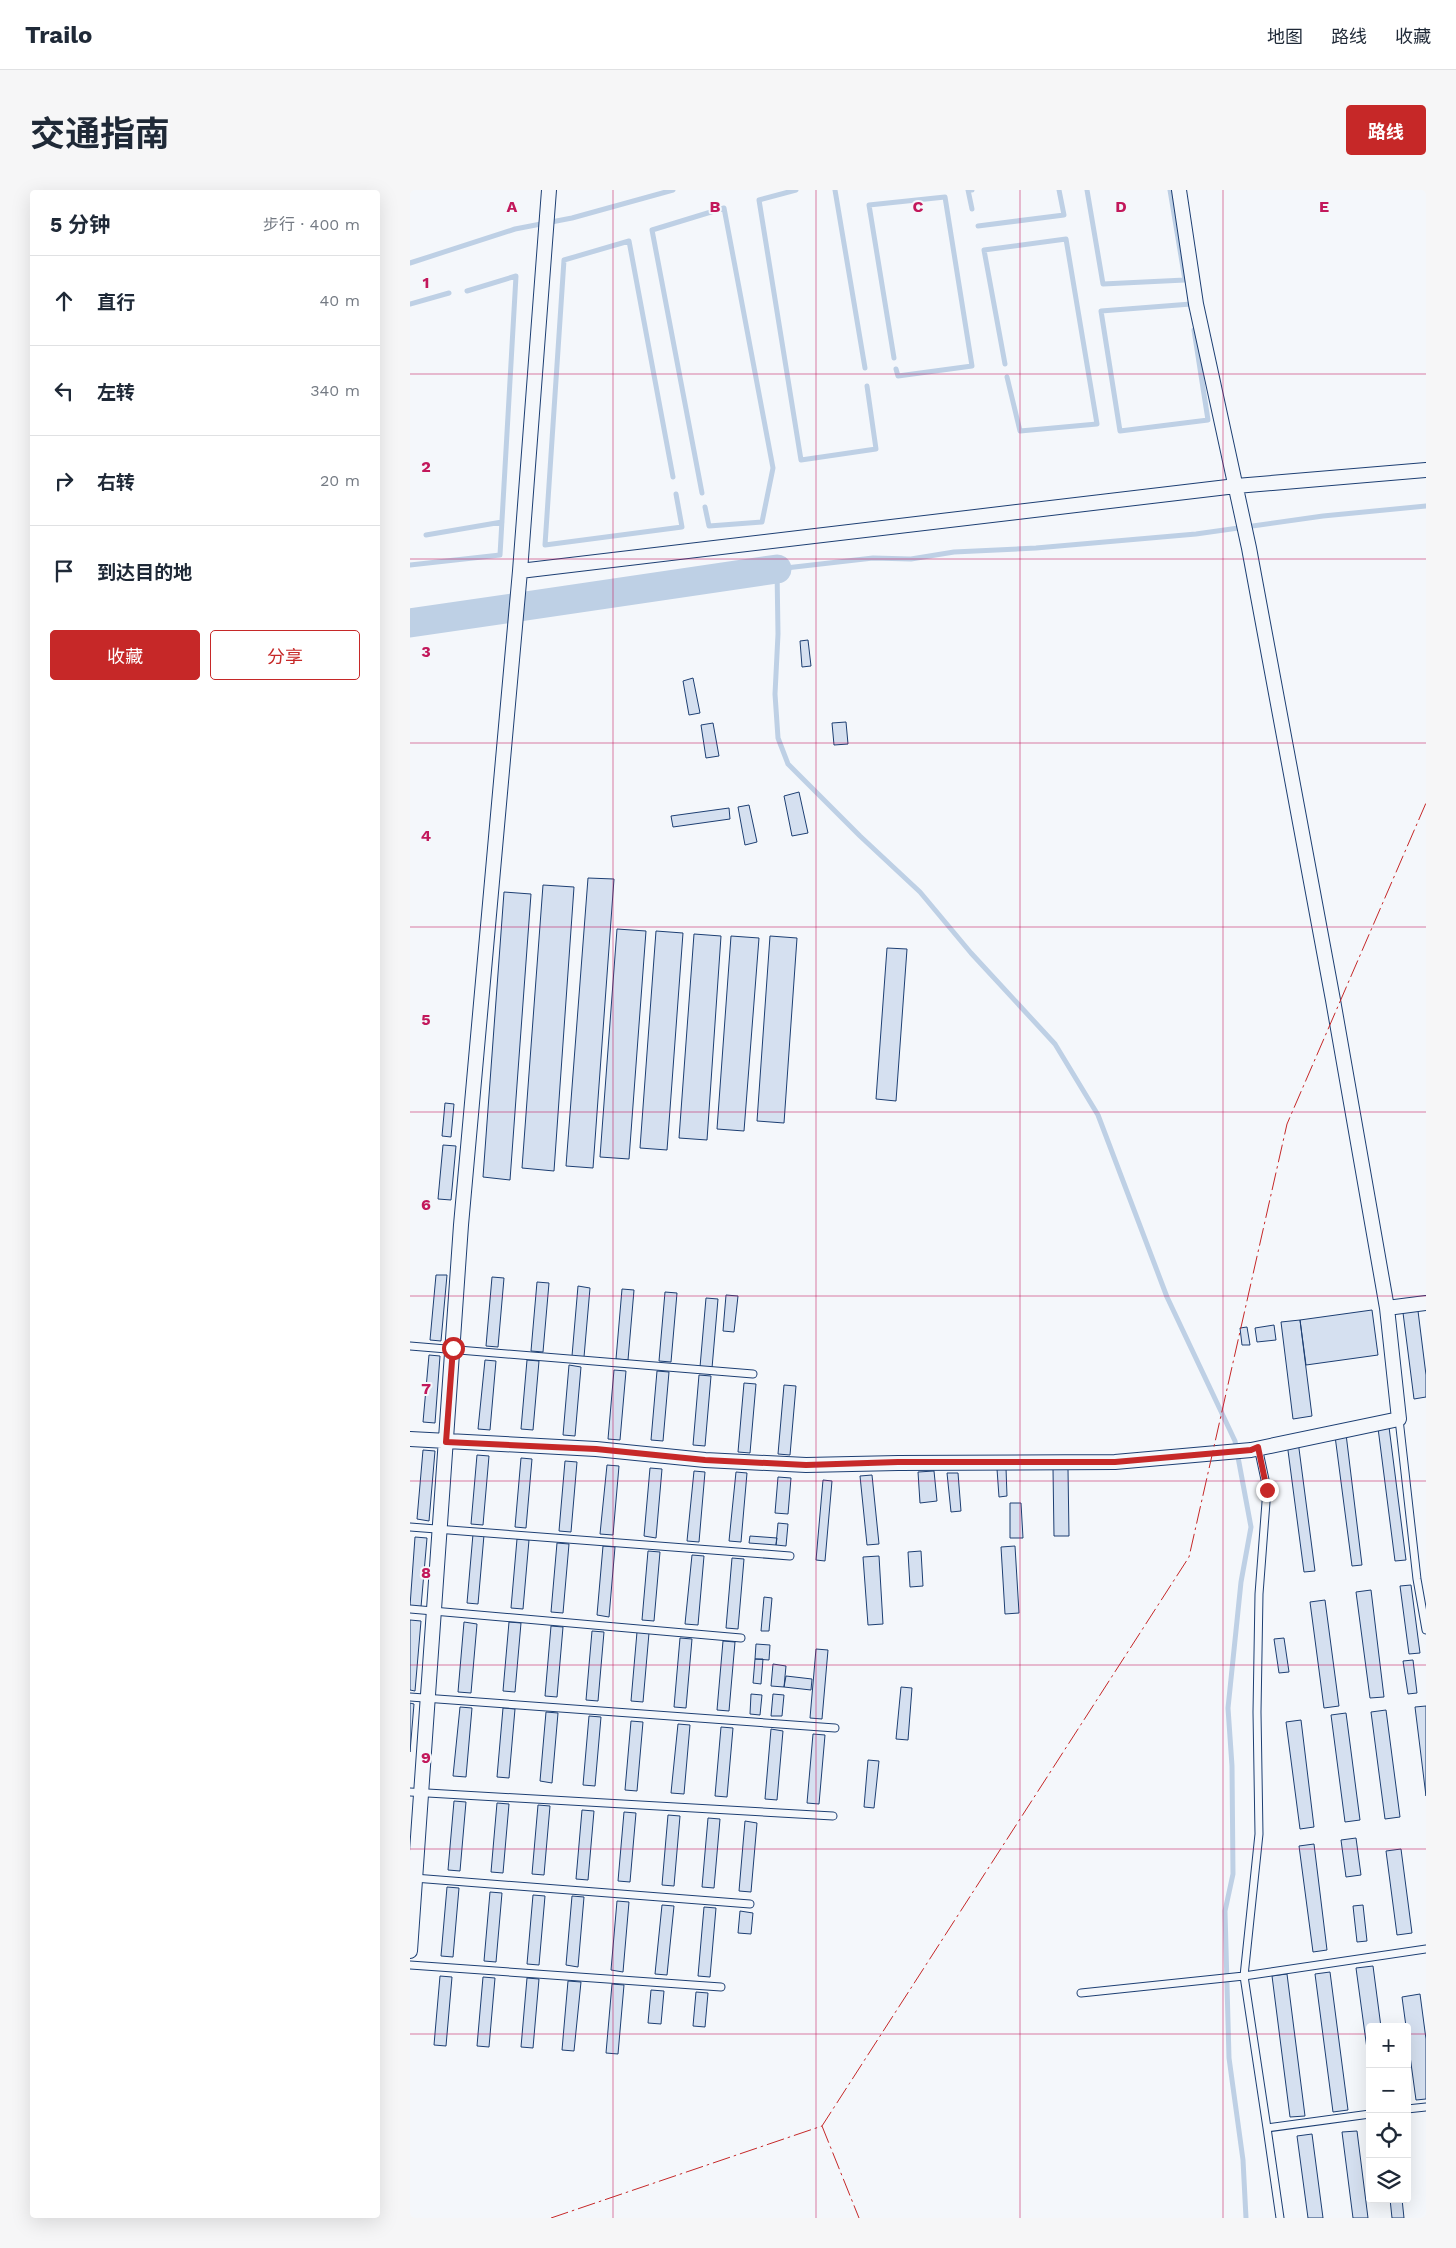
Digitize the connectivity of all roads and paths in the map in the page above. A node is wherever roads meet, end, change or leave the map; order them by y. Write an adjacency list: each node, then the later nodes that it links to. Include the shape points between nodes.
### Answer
1 (549, 190): 5 (street)
2 (1179, 190): 4 (street, via 1196,304)
3 (1426, 470): 4 (street)
4 (1236, 486): 5 (street); 7 (street, via 1333,1000)
5 (520, 571): 9 (street, via 461,1225)
6 (1426, 1302): 7 (street)
7 (1387, 1308): 11 (street)
8 (410, 1346): 9 (lane)
9 (453, 1348): 10 (lane); 13 (street)
10 (753, 1374)
11 (1399, 1419): 14 (street); 20 (lane)
12 (410, 1439): 13 (street)
13 (446, 1442): 14 (street, via 596,1449 705,1460 806,1465 1115,1462); 16 (street)
14 (1254, 1448): 32 (lane, via 1267,1490 1259,1604 1259,1834)
15 (410, 1527): 16 (lane)
16 (440, 1530): 17 (lane); 19 (street)
17 (790, 1556)
18 (410, 1610): 19 (lane)
19 (434, 1611): 21 (lane); 23 (street)
20 (1426, 1630)
21 (741, 1638)
22 (410, 1697): 23 (lane)
23 (428, 1699): 24 (lane); 25 (street)
24 (835, 1728)
25 (416, 1793): 26 (lane); 27 (street)
26 (833, 1816)
27 (413, 1878): 28 (lane); 30 (street)
28 (750, 1904)
29 (1426, 1949): 32 (lane)
30 (410, 1951)
31 (410, 1965): 33 (lane)
32 (1241, 1976): 34 (lane); 38 (lane)
33 (721, 1987)
34 (1082, 1993)
35 (1426, 2107): 36 (lane)
36 (1411, 2109)
37 (1366, 2115): 38 (lane)
38 (1267, 2128): 39 (lane)
39 (1280, 2218)

